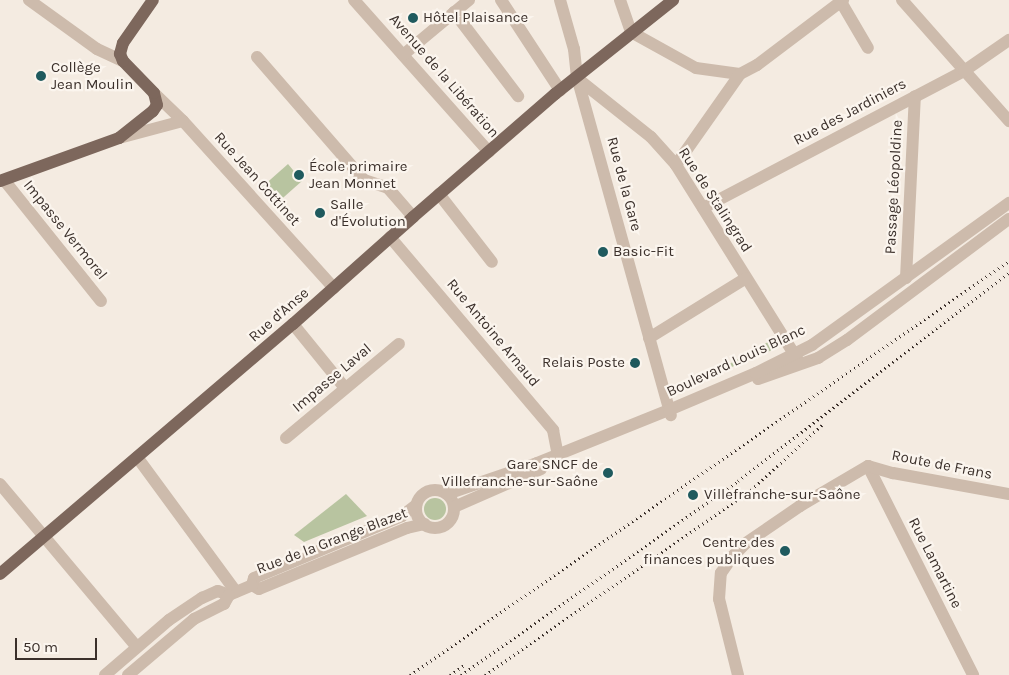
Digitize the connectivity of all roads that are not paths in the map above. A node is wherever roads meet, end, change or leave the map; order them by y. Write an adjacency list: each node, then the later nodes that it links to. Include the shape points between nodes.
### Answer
1 (29, 0): 17 (street, via 97,49)
2 (153, 0): 17 (main road, via 123,43 120,54)
3 (354, 0): 15 (street, Avenue de la Libération)
4 (469, 0): 11 (street)
5 (501, 0): 21 (street)
6 (560, 0): 20 (street, Rue de la Gare, via 574,49)
7 (620, 0): 12 (street)
8 (673, 0): 12 (main road, Rue d'Anse)
9 (902, 0): 18 (street)
10 (842, 1): 14 (street); 19 (street, via 757,65)
11 (454, 12): 15 (street); 23 (street)
12 (630, 32): 19 (street, via 696,68); 20 (main road, Rue d'Anse)
13 (1009, 40): 18 (street, Rue des Jardiniers)
14 (868, 48)
15 (403, 55): 28 (street, Avenue de la Libération)
16 (257, 57): 34 (street, via 364,180 388,188)
17 (123, 61): 22 (main road)
18 (964, 71): 24 (street, Rue des Jardiniers); 25 (street)
19 (740, 74): 29 (street)
20 (577, 77): 21 (main road, Rue d'Anse); 29 (street, Rue de Stalingrad, via 651,136); 43 (street, Rue de la Gare)
21 (560, 90): 28 (main road, Rue d'Anse)
22 (154, 93): 26 (street, Rue Jean Cottinet); 27 (main road, via 157,105)
23 (518, 96)
24 (914, 96): 33 (street, Rue des Jardiniers); 39 (street, Passage Léopoldine)
25 (1009, 120)
26 (183, 121): 27 (street); 40 (street, Rue Jean Cottinet)
27 (119, 138): 30 (main road)
28 (489, 152): 31 (main road, Rue d'Anse)
29 (676, 165): 33 (street, Rue de Stalingrad)
30 (2, 181): 41 (street, Impasse Vermorel)
31 (439, 194): 34 (main road, Rue d'Anse); 37 (street)
32 (1009, 203): 39 (street, Boulevard Louis Blanc)
33 (702, 208): 38 (street, Rue de Stalingrad)
34 (413, 217): 36 (main road, Rue d'Anse)
35 (1009, 219): 45 (street, Boulevard Louis Blanc, via 846,340 818,358)
36 (390, 237): 40 (main road, Rue d'Anse); 49 (street, Rue Antoine Arnaud, via 553,430)
37 (492, 262)
38 (746, 278): 43 (street); 45 (street, Rue de Stalingrad)
39 (906, 278): 45 (street, Boulevard Louis Blanc)
40 (334, 288): 42 (main road, Rue d'Anse)
41 (101, 301)
42 (293, 324): 46 (street); 50 (main road, Rue d'Anse)
43 (649, 338): 47 (street, Rue de la Gare)
44 (399, 344): 46 (street, Impasse Laval)
45 (797, 359): 47 (street, Boulevard Louis Blanc)
46 (345, 388): 48 (street, Impasse Laval)
47 (670, 413): 49 (street, Boulevard Louis Blanc); 56 (street, Boulevard Louis Blanc)
48 (286, 438)
49 (558, 455): 53 (street, Boulevard Louis Blanc)
50 (137, 457): 58 (main road, Rue d'Anse); 61 (street, via 190,540)
51 (868, 466): 54 (street, Route de Frans); 65 (street, via 746,543 721,573 720,599); 66 (street, Rue Lamartine)
52 (0, 484): 58 (street)
53 (446, 494): 55 (street, via 438,490 429,491); 56 (street)
54 (1009, 494)
55 (416, 505): 57 (street, via 417,514); 60 (street, Rue de la Grange Blazet, via 402,516 254,578)
56 (454, 507): 57 (street, via 452,517 444,525)
57 (424, 524): 60 (street, Rue de la Grange Blazet, via 407,528 259,589)
58 (45, 536): 59 (main road, Rue d'Anse); 62 (street)
59 (0, 574)
60 (252, 585): 61 (street, Rue de la Grange Blazet)
61 (233, 593): 62 (street, Rue de la Grange Blazet, via 218,591 202,598); 64 (street, Rue de la Grange Blazet, via 224,604 194,619)
62 (137, 647): 63 (street, Rue de la Grange Blazet)
63 (105, 675)
64 (128, 675)
65 (738, 675)
66 (973, 675)

